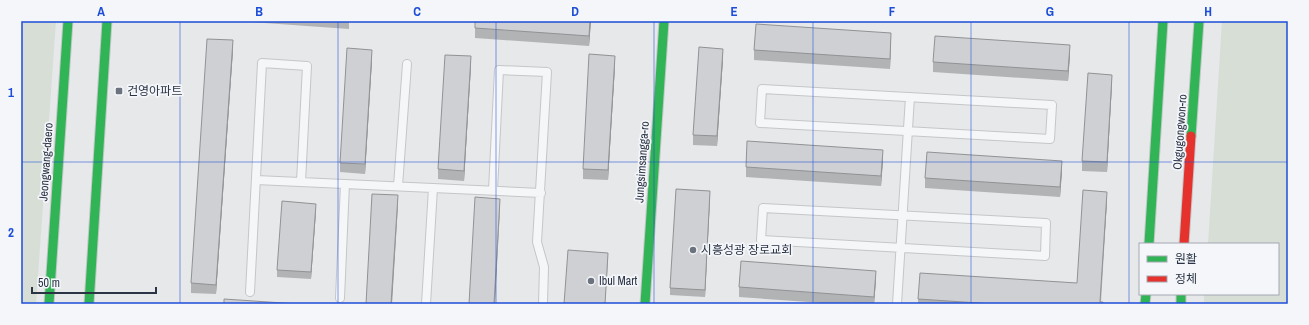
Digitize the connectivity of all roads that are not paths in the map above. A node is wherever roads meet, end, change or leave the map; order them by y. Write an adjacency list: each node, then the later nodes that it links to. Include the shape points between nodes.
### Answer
1 (68, 21): 22 (street, Jeongwang-daero)
2 (107, 21): 23 (street)
3 (664, 21): 26 (street, Jungsimsangga-ro)
4 (1163, 21): 17 (street, Okgugongwon-ro)
5 (1199, 21): 18 (street, Okgugongwon-ro)
6 (407, 64): 12 (lane)
7 (910, 97): 8 (lane); 8 (lane, via 1052,105 1050,139); 8 (lane, via 762,89 760,123)
8 (908, 131): 16 (lane)
9 (256, 180): 10 (lane); 10 (lane, via 262,63 307,66); 20 (lane)
10 (301, 182): 11 (lane)
11 (345, 184): 12 (lane); 21 (lane)
12 (398, 186): 13 (lane)
13 (433, 188): 14 (lane); 24 (lane)
14 (493, 190): 15 (lane); 15 (lane, via 499,70 547,72)
15 (541, 193): 25 (lane, via 537,242 544,267)
16 (902, 215): 19 (lane); 19 (lane, via 762,208 761,240); 19 (lane, via 1046,223 1045,256)
17 (1149, 243)
18 (1184, 243)
19 (900, 248): 27 (lane)
20 (250, 292)
21 (340, 298)
22 (49, 304)
23 (89, 304)
24 (426, 304)
25 (542, 304)
26 (645, 304)
27 (897, 304)

